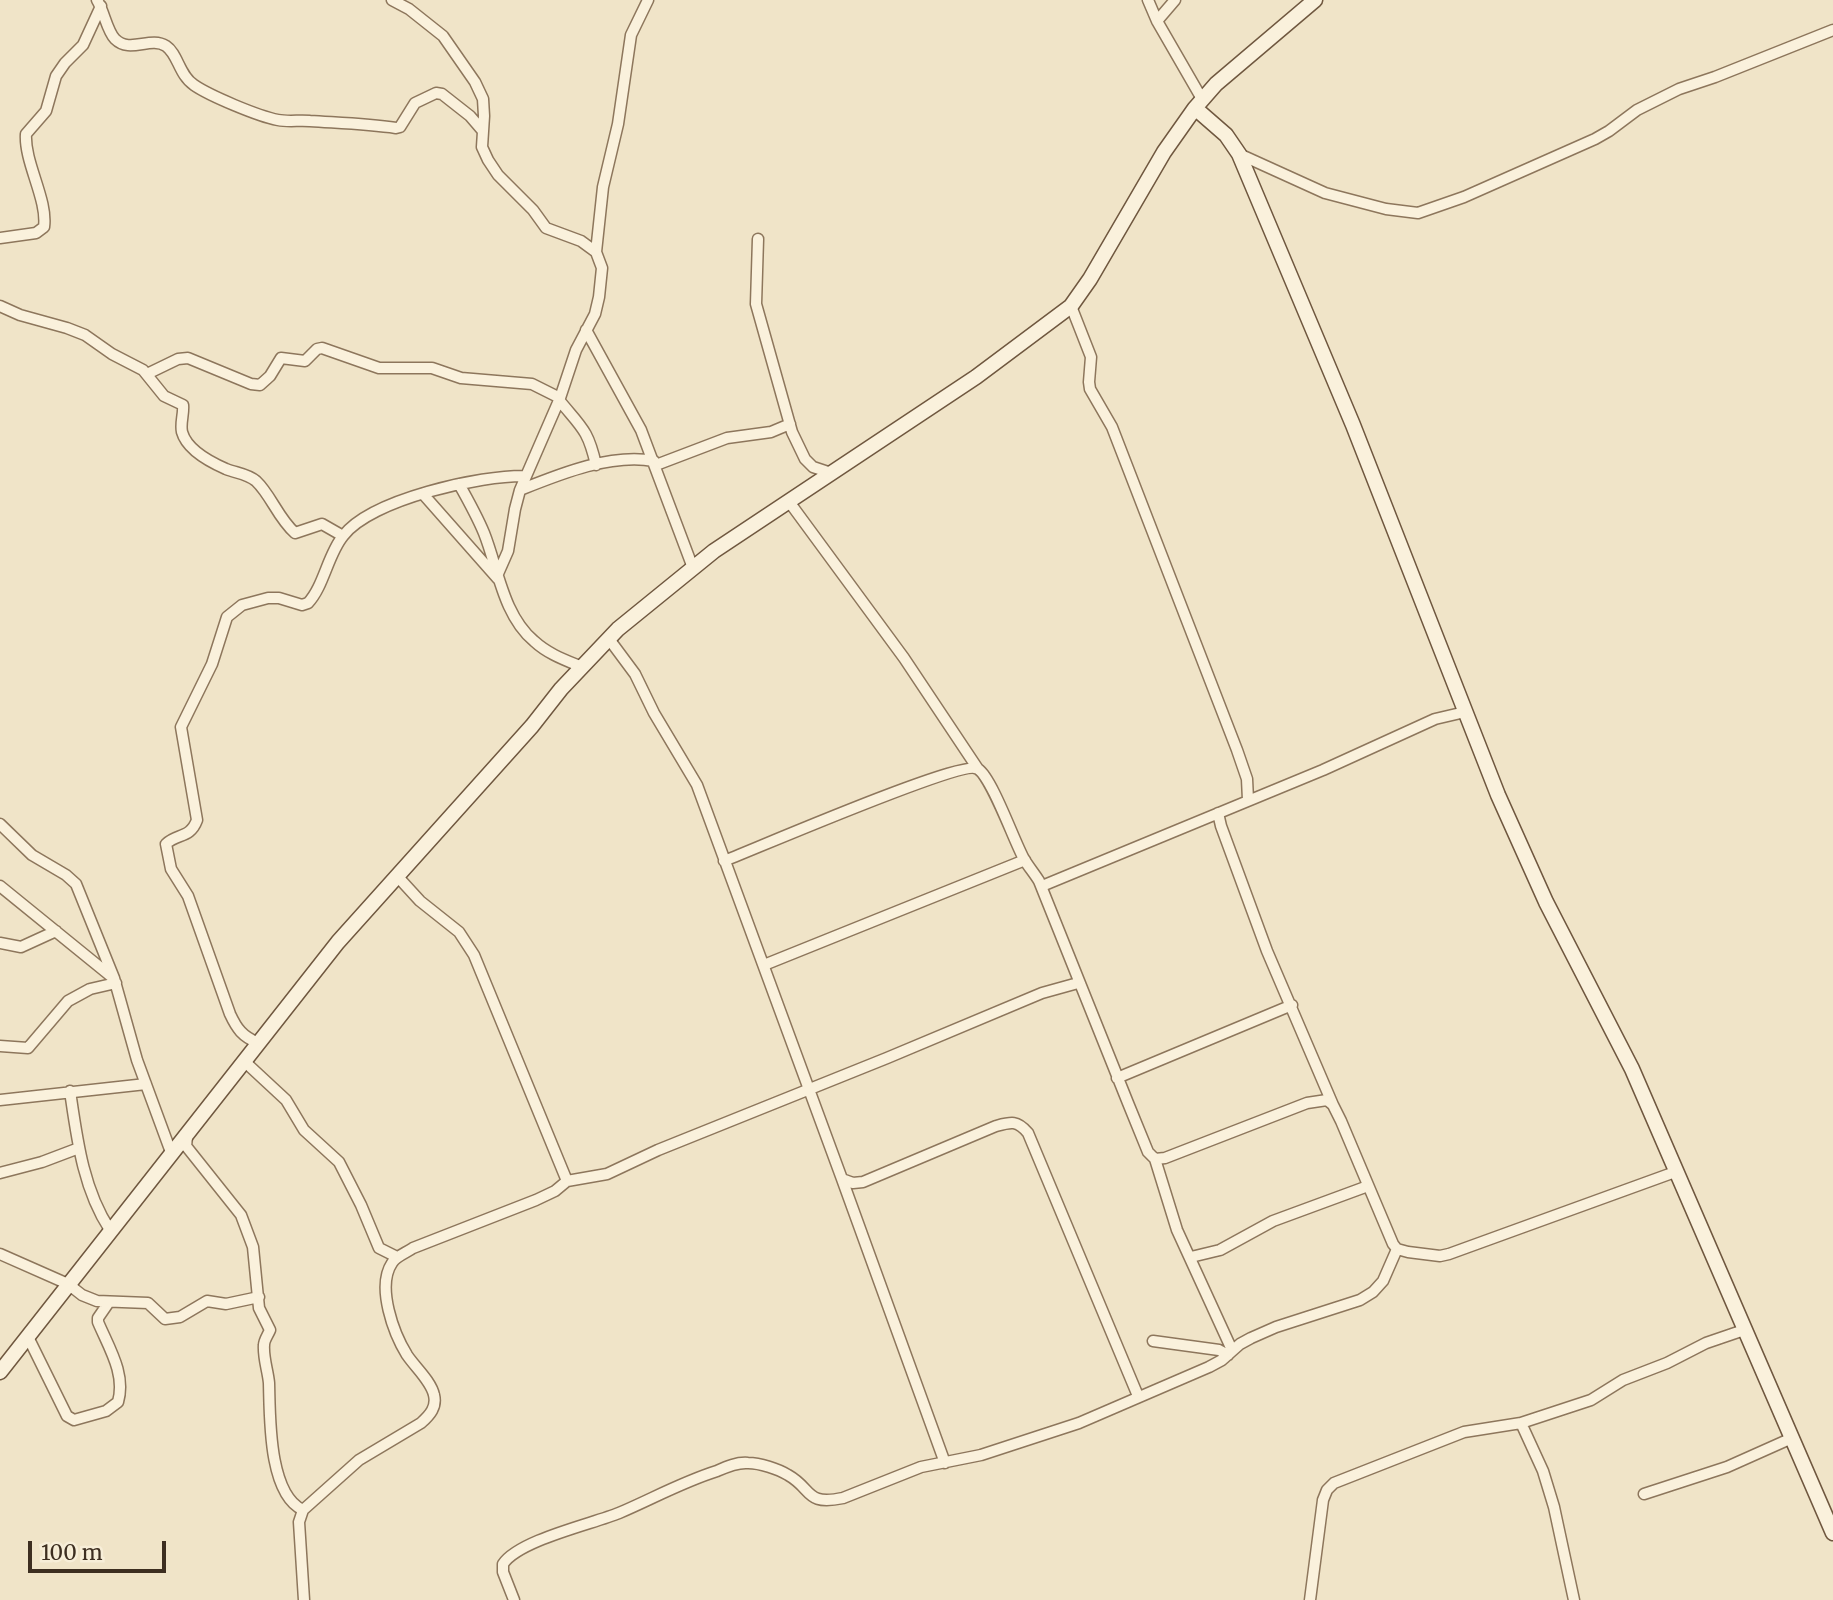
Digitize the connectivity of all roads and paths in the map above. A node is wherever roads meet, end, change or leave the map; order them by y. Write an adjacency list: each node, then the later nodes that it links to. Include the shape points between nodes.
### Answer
1 (392, 0): 10 (street, via 443,36 457,53 483,99)
2 (648, 0): 14 (street, via 631,35)
3 (1148, 0): 7 (street)
4 (1175, 0): 7 (street)
5 (1315, 0): 9 (street, via 1216,84)
6 (99, 3): 10 (street, via 116,40 132,46 163,44 194,85 275,120 396,128 415,103 436,93); 12 (street, via 83,45 56,76 46,111 26,134 44,227 36,233)
7 (1157, 21): 9 (street)
8 (1833, 30): 11 (street, via 1679,89 1595,139 1418,214 1325,192)
9 (1199, 104): 11 (street); 16 (street, via 1164,152)
10 (482, 130): 14 (street, via 488,160 546,228 581,240)
11 (1238, 154): 34 (street, via 1353,425)
12 (0, 237)
13 (758, 239): 20 (street, via 756,304)
14 (596, 252): 17 (street, via 601,268 599,297)
15 (0, 306): 18 (street, via 76,331)
16 (1070, 306): 23 (street, via 976,377); 36 (street, via 1091,357 1090,389 1112,427 1237,750 1247,779)
17 (586, 330): 19 (street); 21 (street)
18 (146, 374): 19 (street, via 188,358 260,385 281,358 304,361 322,348 379,368 432,368 461,378 532,384); 29 (street, via 164,396 183,405 187,443 224,468 258,483 295,533 322,523)
19 (559, 399): 22 (street, via 590,439); 24 (street)
20 (790, 424): 21 (street, via 771,432 726,438); 23 (street, via 805,459)
21 (655, 463): 22 (street, via 633,459); 30 (street)
22 (596, 465): 26 (street)
23 (831, 473): 28 (street)
24 (526, 476): 25 (street); 26 (street)
25 (459, 484): 27 (street); 31 (street, via 484,532)
26 (520, 491): 31 (street)
27 (423, 494): 29 (street, via 386,507); 31 (street)
28 (790, 503): 30 (street); 35 (street, via 904,658)
29 (343, 536): 50 (street, via 308,603 268,598 242,605 227,617 212,664 181,727 197,820 189,833 167,842 167,855 188,896 236,1028)
30 (694, 568): 32 (street)
31 (498, 578): 33 (street, via 527,635 552,654)
32 (609, 639): 33 (street); 40 (street, via 635,674 690,772)
33 (582, 667): 41 (street)
34 (1465, 712): 36 (street, via 1435,719); 63 (street, via 1546,902 1632,1069)
35 (978, 769): 39 (street); 40 (street, via 970,767 929,779)
36 (1248, 800): 37 (street)
37 (1218, 813): 43 (street); 49 (street, via 1259,931)
38 (0, 824): 47 (street, via 36,858 73,881)
39 (1025, 860): 43 (street); 46 (street)
40 (724, 861): 46 (street)
41 (398, 877): 50 (street); 66 (street, via 459,932 474,955)
42 (0, 886): 44 (street)
43 (1042, 886): 48 (street)
44 (56, 931): 45 (street, via 21,947); 47 (street)
45 (0, 943)
46 (764, 965): 55 (street)
47 (115, 981): 51 (street, via 68,1001 28,1048); 54 (street)
48 (1078, 983): 53 (street); 55 (street, via 1042,993)
49 (1292, 1005): 53 (street); 58 (street)
50 (258, 1043): 52 (street)
51 (0, 1046)
52 (244, 1061): 59 (street); 71 (street, via 286,1100 304,1130 339,1162 379,1248)
53 (1117, 1078): 62 (street)
54 (146, 1084): 56 (street); 61 (street)
55 (809, 1088): 65 (street); 66 (street, via 607,1174)
56 (70, 1091): 57 (street); 60 (street)
57 (0, 1100)
58 (1333, 1105): 62 (street, via 1327,1100 1307,1103); 67 (street)
59 (187, 1137): 61 (street); 74 (street, via 186,1146 241,1215 253,1247)
60 (79, 1148): 64 (street); 68 (street, via 96,1206)
61 (172, 1155): 68 (street)
62 (1155, 1159): 72 (street, via 1177,1230)
63 (1675, 1172): 69 (street, via 1449,1254); 76 (street)
64 (0, 1173)
65 (842, 1179): 81 (street, via 863,1182 996,1126 1012,1121 1021,1124); 84 (street)
66 (568, 1181): 71 (street, via 536,1200)
67 (1368, 1186): 69 (street); 72 (street, via 1273,1221 1220,1250)
68 (110, 1230): 73 (street)
69 (1397, 1249): 79 (street, via 1373,1292 1276,1327)
70 (0, 1254): 73 (street)
71 (397, 1257): 86 (street, via 387,1273 392,1325 433,1390 434,1406 421,1423 359,1460)
72 (1191, 1257): 79 (street)
73 (68, 1284): 75 (street, via 82,1296); 77 (street)
74 (259, 1297): 75 (street, via 226,1304 207,1301 170,1319 160,1317 148,1303); 86 (street, via 261,1315 270,1330 264,1345 273,1451 290,1502)
75 (109, 1302): 77 (street, via 98,1322 120,1381 118,1402 106,1411 74,1420 67,1416)
76 (1744, 1330): 82 (street, via 1623,1380 1591,1400); 83 (street)
77 (28, 1337): 80 (street)
78 (1153, 1341): 79 (street)
79 (1230, 1352): 81 (street, via 1199,1372)
80 (0, 1372)
81 (1138, 1396): 84 (street, via 1056,1431)
82 (1521, 1423): 90 (street, via 1464,1432 1334,1483 1323,1500); 91 (street, via 1554,1507)
83 (1792, 1438): 85 (street, via 1727,1467); 87 (street)
84 (945, 1463): 89 (street, via 921,1467 831,1500 808,1494 788,1475 768,1468 748,1463 731,1466 513,1554 503,1564 503,1572)
85 (1644, 1494)
86 (303, 1510): 88 (street, via 299,1522)
87 (1833, 1533)
88 (300, 1599)
89 (514, 1600)
90 (1310, 1600)
91 (1574, 1600)

